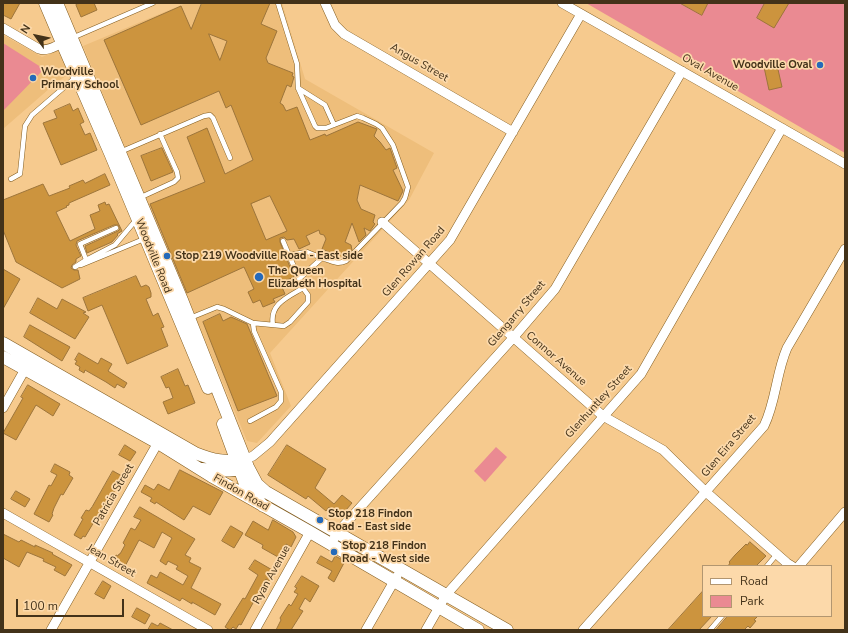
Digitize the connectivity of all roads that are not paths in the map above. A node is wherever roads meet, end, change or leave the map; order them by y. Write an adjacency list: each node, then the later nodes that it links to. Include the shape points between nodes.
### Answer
1 (45, 3): 9 (main road, Woodville Road)
2 (57, 3): 9 (main road, Woodville Road)
3 (153, 3): 9 (lane)
4 (278, 3): 12 (lane, via 297,64)
5 (325, 3): 15 (street, Angus Street, via 335,25 344,34)
6 (562, 3): 7 (street, Oval Avenue)
7 (581, 14): 10 (street, Oval Avenue); 15 (street, Glen Rowan Road)
8 (3, 28): 9 (street, via 39,49 46,50)
9 (67, 41): 11 (main road, Woodville Road); 17 (main road, Woodville Road)
10 (682, 71): 14 (street, Oval Avenue); 37 (street, Glengarry Street, via 555,289)
11 (77, 76): 17 (main road, Woodville Road); 20 (lane, via 32,115 25,126 20,174)
12 (298, 88): 13 (lane, via 325,105); 13 (lane, via 317,128)
13 (334, 125): 23 (lane, via 357,116 363,118 382,128 393,145 408,187 402,203)
14 (782, 128): 19 (street, Oval Avenue); 43 (street, Glenhuntley Street, via 641,374)
15 (513, 132): 31 (street, Glen Rowan Road, via 455,233)
16 (160, 134): 17 (lane); 18 (lane, via 210,115); 21 (lane, via 178,178)
17 (115, 152): 21 (main road, Woodville Road); 22 (main road, Woodville Road)
18 (230, 158)
19 (845, 164)
20 (11, 179)
21 (139, 198): 34 (main road, Woodville Road)
22 (138, 218): 25 (main road, Woodville Road); 30 (lane, via 115,245)
23 (382, 222): 29 (lane, via 346,261 334,263); 31 (street, Connor Avenue)
24 (116, 228): 30 (lane, via 80,244)
25 (146, 238): 30 (lane); 34 (main road, Woodville Road)
26 (283, 241): 28 (lane)
27 (845, 249): 50 (street, Glen Eira Street, via 784,354 769,417 764,426)
28 (289, 255): 29 (lane, via 307,252); 32 (lane)
29 (322, 258): 32 (lane)
30 (87, 261)
31 (429, 263): 37 (street, Connor Avenue); 48 (street, Glen Rowan Road, via 270,442 267,450)
32 (300, 278): 33 (lane)
33 (303, 288): 36 (lane, via 281,300 272,318); 36 (lane, via 308,295 308,302 284,326)
34 (184, 319): 35 (lane, via 217,307); 46 (main road, Woodville Road); 48 (main road, Woodville Road)
35 (253, 323): 36 (lane); 44 (lane, via 254,331 281,392 281,400 276,407)
36 (273, 325)
37 (513, 338): 43 (street, Connor Avenue); 55 (street, Glengarry Street)
38 (3, 343): 40 (main road, Findon Road)
39 (3, 357): 41 (main road, Findon Road)
40 (31, 359): 41 (street); 45 (main road, Findon Road)
41 (25, 370): 42 (street); 45 (main road, Findon Road)
42 (3, 408)
43 (603, 416): 50 (street, Connor Avenue, via 663,450); 64 (street, Glenhuntley Street)
44 (250, 421)
45 (160, 439): 47 (main road, Findon Road); 49 (main road, Findon Road); 58 (street, Patricia Street)
46 (231, 444): 47 (main road, via 224,452); 48 (main road, Woodville Road)
47 (208, 458): 48 (main road, Findon Road)
48 (243, 464): 49 (main road, via 228,471); 51 (main road, Woodville Road, via 245,484); 55 (main road, Findon Road, via 266,492)
49 (201, 469): 51 (main road, Findon Road)
50 (706, 492): 57 (street, Connor Avenue); 74 (street, Glen Eira Street)
51 (263, 506): 54 (main road, Findon Road)
52 (3, 512): 58 (street, Jean Street)
53 (845, 512): 61 (street)
54 (310, 532): 56 (main road, Findon Road); 69 (street, Ryan Avenue)
55 (338, 533): 56 (street, Glengarry Street); 62 (main road, Findon Road)
56 (331, 544): 63 (main road, Findon Road)
57 (777, 554): 59 (lane); 60 (street, Connor Avenue)
58 (90, 562): 67 (street, Patricia Street); 68 (street, Jean Street)
59 (768, 565)
60 (791, 565)
61 (800, 565)
62 (400, 569): 63 (street); 64 (main road, Findon Road)
63 (394, 582): 65 (main road, Findon Road); 70 (street)
64 (446, 595): 65 (street, Glenhuntley Street); 73 (main road, Findon Road)
65 (438, 608): 71 (street, Glenhuntley Street); 72 (main road, Findon Road)
66 (721, 617): 75 (lane)
67 (51, 630)
68 (208, 630)
69 (255, 630)
70 (366, 630)
71 (426, 630)
72 (478, 630)
73 (507, 630)
74 (584, 630)
75 (710, 630)

